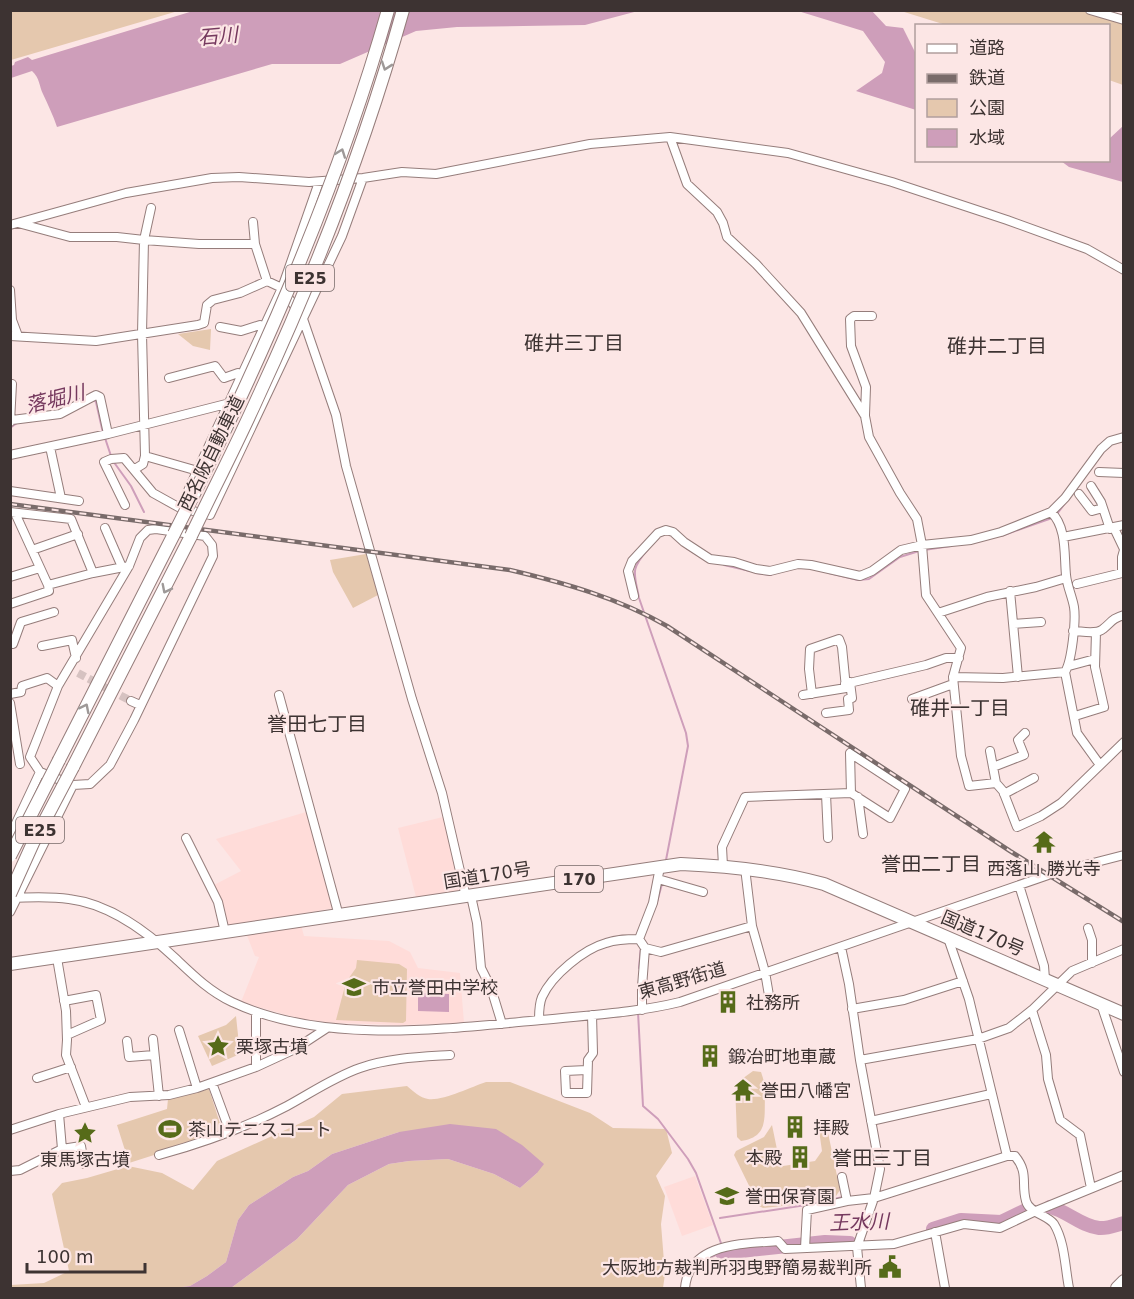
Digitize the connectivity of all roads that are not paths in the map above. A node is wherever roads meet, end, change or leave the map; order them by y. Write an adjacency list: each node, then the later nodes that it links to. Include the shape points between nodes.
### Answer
1 (388, 10): 111 (highway, 西名阪自動車道 / E25, one-way to 1, bridge, via 174,534 261,351 296,271 358,106)
2 (403, 10): 117 (highway, 西名阪自動車道 / E25, one-way to 117, bridge, via 345,187 258,398 33,843)
3 (1090, 10): 4 (street)
4 (1124, 20)
5 (670, 137): 6 (street, via 590,144 436,174 402,172); 13 (street, via 788,153 892,183 1086,249); 27 (street, via 687,184 717,212 727,237 801,313)
6 (363, 178): 7 (street); 18 (street, via 342,237)
7 (320, 182): 10 (street, via 212,178 126,193); 15 (street)
8 (151, 208): 11 (street)
9 (253, 222): 12 (street)
10 (14, 224): 11 (street, via 70,237)
11 (144, 240): 12 (street); 21 (street)
12 (255, 244): 14 (street)
13 (1124, 270)
14 (267, 280): 15 (street); 21 (street, via 207,304 204,323)
15 (282, 288): 18 (street); 20 (street)
16 (11, 293): 22 (street)
17 (872, 316): 27 (street, via 850,319 851,346 866,387)
18 (303, 319): 45 (street, via 210,515); 118 (street, via 336,415 352,489)
19 (220, 327): 20 (street, via 241,331)
20 (265, 327): 23 (street)
21 (142, 334): 22 (street, via 96,341); 29 (street)
22 (14, 336)
23 (243, 375): 24 (street, via 224,378 215,366); 26 (street)
24 (169, 378)
25 (11, 389): 28 (street)
26 (230, 404): 29 (street); 36 (street)
27 (864, 416): 53 (street, via 869,437 917,519)
28 (11, 421): 30 (street, via 60,414 96,395 100,397)
29 (143, 425): 30 (street); 34 (street)
30 (105, 435): 32 (street)
31 (1124, 437): 48 (street, via 1101,449)
32 (50, 447): 33 (street); 42 (street)
33 (10, 455)
34 (145, 456): 35 (street, via 143,465); 36 (street)
35 (135, 469): 44 (street, via 123,458 104,462); 45 (street, via 153,493)
36 (198, 471): 45 (street)
37 (1099, 472): 38 (street)
38 (1124, 473)
39 (1091, 486): 46 (street)
40 (10, 491): 42 (street)
41 (1079, 494): 46 (street, via 1092,511)
42 (61, 498): 43 (street)
43 (80, 501)
44 (125, 506)
45 (180, 508)
46 (1103, 508): 49 (street)
47 (13, 512): 51 (street, via 71,519); 54 (street)
48 (1051, 512): 52 (street, via 1057,517); 53 (street, via 971,540)
49 (1116, 527): 52 (street); 55 (street)
50 (105, 528): 56 (street)
51 (78, 534): 54 (street); 58 (street)
52 (1063, 537): 60 (street)
53 (922, 545): 64 (street, via 901,550 860,576 798,564 770,571 710,559 666,530 658,533 632,561 628,571); 67 (street, via 926,595)
54 (32, 550): 57 (street)
55 (1124, 550): 61 (street, via 1122,573)
56 (125, 567): 58 (street); 75 (street); 88 (street, via 148,530 206,536 212,545 213,556)
57 (40, 568): 59 (street); 62 (street)
58 (93, 573): 62 (street)
59 (10, 577)
60 (1066, 578): 63 (street); 71 (street, via 1074,608)
61 (1077, 584)
62 (48, 585): 65 (street, via 49,591)
63 (1010, 591): 67 (street); 70 (street)
64 (634, 596)
65 (10, 603)
66 (54, 612): 73 (street, via 21,622)
67 (938, 613): 76 (street, via 961,648)
68 (1124, 615): 72 (street)
69 (1041, 622): 70 (street)
70 (1014, 624): 79 (street)
71 (1072, 631): 72 (street); 78 (street)
72 (1096, 632): 77 (street)
73 (13, 638)
74 (42, 646): 75 (street, via 72,640)
75 (76, 657): 82 (street, via 74,671)
76 (959, 658): 80 (street); 81 (street)
77 (1095, 660): 78 (street); 90 (street, via 1104,707)
78 (1067, 669): 79 (street); 90 (street)
79 (1018, 677): 80 (street)
80 (953, 681): 85 (street); 101 (street, via 961,756 969,786)
81 (847, 683): 81 (street, via 839,639 810,649 807,694 846,688); 89 (street, via 852,698 848,699 849,710)
82 (58, 686): 83 (street, via 47,678); 94 (street, via 30,757)
83 (10, 694)
84 (279, 695): 120 (street)
85 (912, 699)
86 (131, 701): 88 (street)
87 (10, 703): 95 (street)
88 (140, 705): 102 (street, via 110,765 90,784)
89 (826, 713)
90 (1075, 716): 96 (street, via 1077,733)
91 (1025, 733): 98 (street, via 1018,741 1024,755)
92 (1124, 742): 96 (street)
93 (990, 751): 98 (street)
94 (33, 762): 95 (street); 99 (street)
95 (20, 764): 97 (street)
96 (1100, 765): 104 (street, via 1061,803 1017,827)
97 (10, 766)
98 (993, 767): 101 (street)
99 (40, 772): 102 (street); 107 (street)
100 (1034, 778): 104 (street)
101 (996, 783): 104 (street)
102 (73, 785): 117 (street)
103 (826, 794): 105 (street); 109 (street); 112 (street, via 745,797 722,847)
104 (1004, 794)
105 (854, 795): 105 (street, via 850,753 905,789 890,818); 106 (street)
106 (863, 834)
107 (10, 836)
108 (186, 838): 124 (street, via 218,902)
109 (828, 838)
110 (1124, 855): 115 (street, 東高野街道)
111 (10, 856)
112 (723, 866): 113 (highway, 国道170号 / 170); 114 (highway, 国道170号 / 170, via 681,864)
113 (745, 868): 121 (highway, 国道170号 / 170, via 800,877); 122 (street)
114 (659, 873): 116 (street); 118 (highway, 国道170号 / 170); 126 (street)
115 (1019, 885): 121 (street, 東高野街道); 135 (street)
116 (703, 892)
117 (13, 896): 119 (street); 127 (street, 東高野街道, via 58,897 88,903 135,926)
118 (469, 897): 120 (highway, 国道170号 / 170); 148 (street, via 477,923 481,968)
119 (10, 912)
120 (339, 916): 124 (highway, 国道170号 / 170)
121 (913, 922): 125 (highway, 国道170号 / 170); 128 (street, 東高野街道)
122 (752, 926): 129 (street, via 661,952); 134 (street)
123 (1088, 928): 132 (street)
124 (225, 932): 127 (highway, 国道170号 / 170)
125 (948, 938): 135 (highway, 国道170号 / 170); 136 (street)
126 (639, 939): 129 (street); 147 (street, via 604,943 559,974 542,998)
127 (158, 943): 131 (highway, 国道170号 / 170); 144 (street, 東高野街道, via 205,987)
128 (841, 947): 134 (street, 東高野街道); 141 (street)
129 (645, 948): 142 (street)
130 (1124, 949): 132 (street)
131 (57, 958): 133 (highway, 国道170号 / 170); 138 (street)
132 (1092, 963): 137 (street, via 1072,971)
133 (10, 964)
134 (765, 972): 140 (street); 142 (street, 東高野街道, via 680,1002)
135 (1045, 979): 137 (highway, 国道170号 / 170)
136 (963, 981): 141 (street, via 904,1000); 153 (street)
137 (1057, 985): 139 (highway, 国道170号 / 170); 143 (street)
138 (64, 1001): 151 (street); 151 (street, via 96,995 100,1020)
139 (1101, 1004): 145 (highway, 国道170号 / 170); 157 (street, via 1117,1056)
140 (771, 1006)
141 (852, 1009): 158 (street)
142 (640, 1010): 146 (street, 東高野街道)
143 (1032, 1010): 153 (street, via 1009,1028); 180 (street, via 1060,1120 1080,1135)
144 (256, 1012): 149 (street, 東高野街道); 160 (street)
145 (1124, 1014)
146 (592, 1015): 147 (street, 東高野街道); 161 (street, via 593,1053)
147 (539, 1020): 148 (street, 東高野街道)
148 (502, 1024): 149 (street, 東高野街道, via 406,1030)
149 (327, 1028): 160 (street)
150 (180, 1030): 165 (street)
151 (67, 1035): 159 (street)
152 (153, 1039): 155 (street)
153 (978, 1039): 158 (street); 166 (street)
154 (127, 1041): 155 (street, via 129,1057)
155 (154, 1055): 167 (street)
156 (450, 1055): 172 (street, via 405,1058 358,1068)
157 (1122, 1058): 162 (street)
158 (860, 1060): 170 (street)
159 (70, 1067): 163 (street); 168 (street)
160 (256, 1067): 164 (street)
161 (587, 1070)
162 (1124, 1072)
163 (37, 1078)
164 (212, 1083): 165 (street); 172 (street)
165 (197, 1088): 167 (street)
166 (991, 1094): 170 (street); 175 (street)
167 (159, 1096): 168 (street, via 130,1097)
168 (86, 1107): 169 (street)
169 (59, 1114): 171 (street); 173 (street)
170 (871, 1121): 181 (street, via 880,1169)
171 (10, 1130)
172 (230, 1132): 174 (street)
173 (62, 1149): 176 (street, via 81,1146); 177 (street)
174 (159, 1155)
175 (1007, 1156): 181 (street); 183 (street, via 1015,1156 1021,1163 1025,1200)
176 (84, 1164)
177 (10, 1171)
178 (1124, 1175): 180 (street)
179 (842, 1177): 182 (street)
180 (1091, 1188): 183 (street)
181 (874, 1198): 182 (street); 185 (street)
182 (847, 1201): 186 (street, via 807,1210)
183 (1036, 1211): 184 (street, via 1000,1228 964,1224); 191 (street, via 1053,1222 1059,1236)
184 (935, 1232): 185 (street, via 894,1245); 190 (street)
185 (858, 1244): 186 (street); 189 (street)
186 (805, 1245): 188 (street, via 785,1249 778,1241 720,1247 695,1263)
187 (1124, 1281): 192 (highway)
188 (685, 1288)
189 (861, 1288)
190 (945, 1288)
191 (1069, 1288)
192 (1117, 1288)

